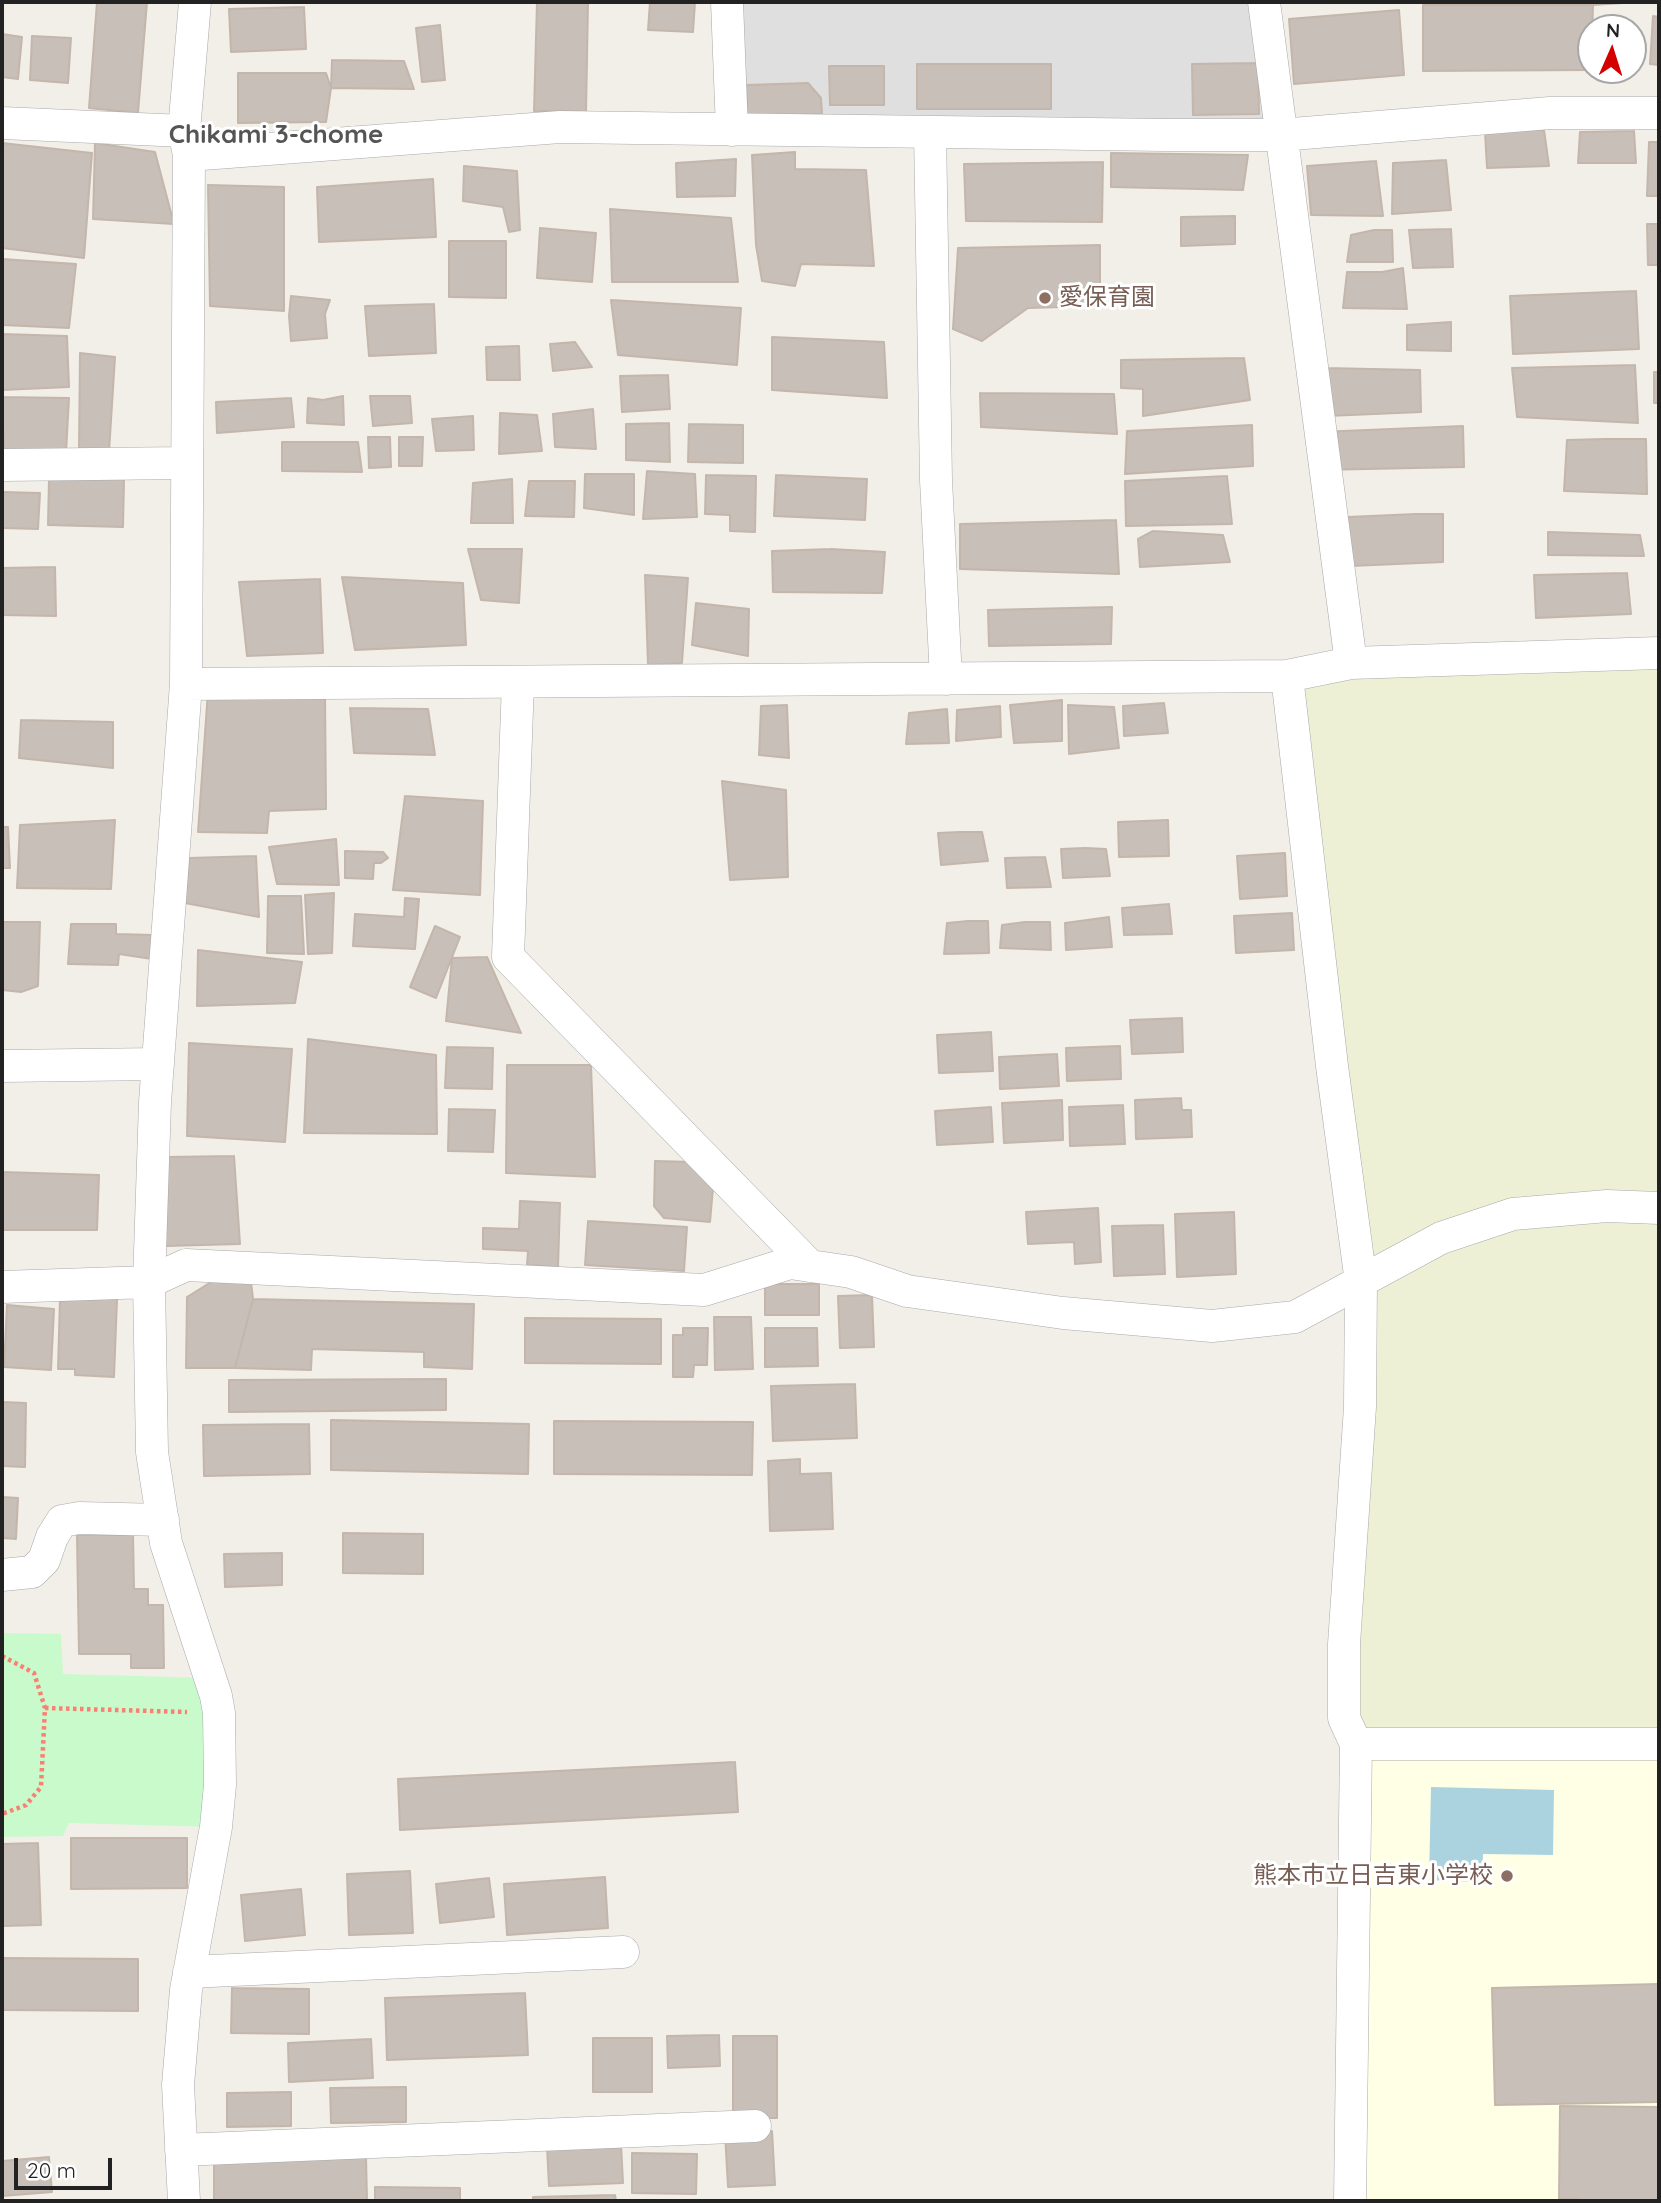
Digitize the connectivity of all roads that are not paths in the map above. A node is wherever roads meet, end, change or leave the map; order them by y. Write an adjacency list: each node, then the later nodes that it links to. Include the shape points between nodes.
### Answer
1 (195, 2): 9 (street)
2 (727, 2): 6 (street)
3 (1264, 2): 8 (street)
4 (1659, 113): 8 (street, via 1550,113)
5 (2, 123): 9 (street)
6 (732, 130): 7 (street); 9 (street, via 560,127)
7 (930, 132): 8 (street); 15 (street, via 936,480)
8 (1280, 135): 13 (street)
9 (187, 143): 10 (street)
10 (187, 464): 11 (street); 17 (street)
11 (2, 465)
12 (1659, 653): 13 (street)
13 (1351, 663): 14 (street)
14 (1287, 676): 15 (street); 23 (street)
15 (946, 679): 16 (street)
16 (518, 682): 17 (street); 21 (street, via 508,957)
17 (186, 684): 18 (street)
18 (158, 1064): 19 (street); 22 (street)
19 (2, 1066)
20 (1659, 1208): 23 (street, via 1607,1206 1513,1214 1441,1237)
21 (810, 1266): 22 (street, via 790,1263 704,1290 186,1265); 23 (street, via 851,1272 907,1291 1063,1313 1212,1326 1295,1317)
22 (149, 1282): 24 (street); 25 (street, via 152,1452)
23 (1361, 1282): 27 (street, via 1360,1407 1344,1644 1344,1718)
24 (2, 1287)
25 (163, 1521): 26 (street, via 62,1521 44,1560 32,1572); 30 (street, via 219,1713 216,1827)
26 (2, 1575)
27 (1356, 1744): 28 (street); 34 (street)
28 (1659, 1744)
29 (622, 1952): 30 (street)
30 (189, 1972): 32 (street, via 177,2085)
31 (755, 2126): 32 (street)
32 (181, 2150): 33 (street)
33 (184, 2201)
34 (1350, 2201)

